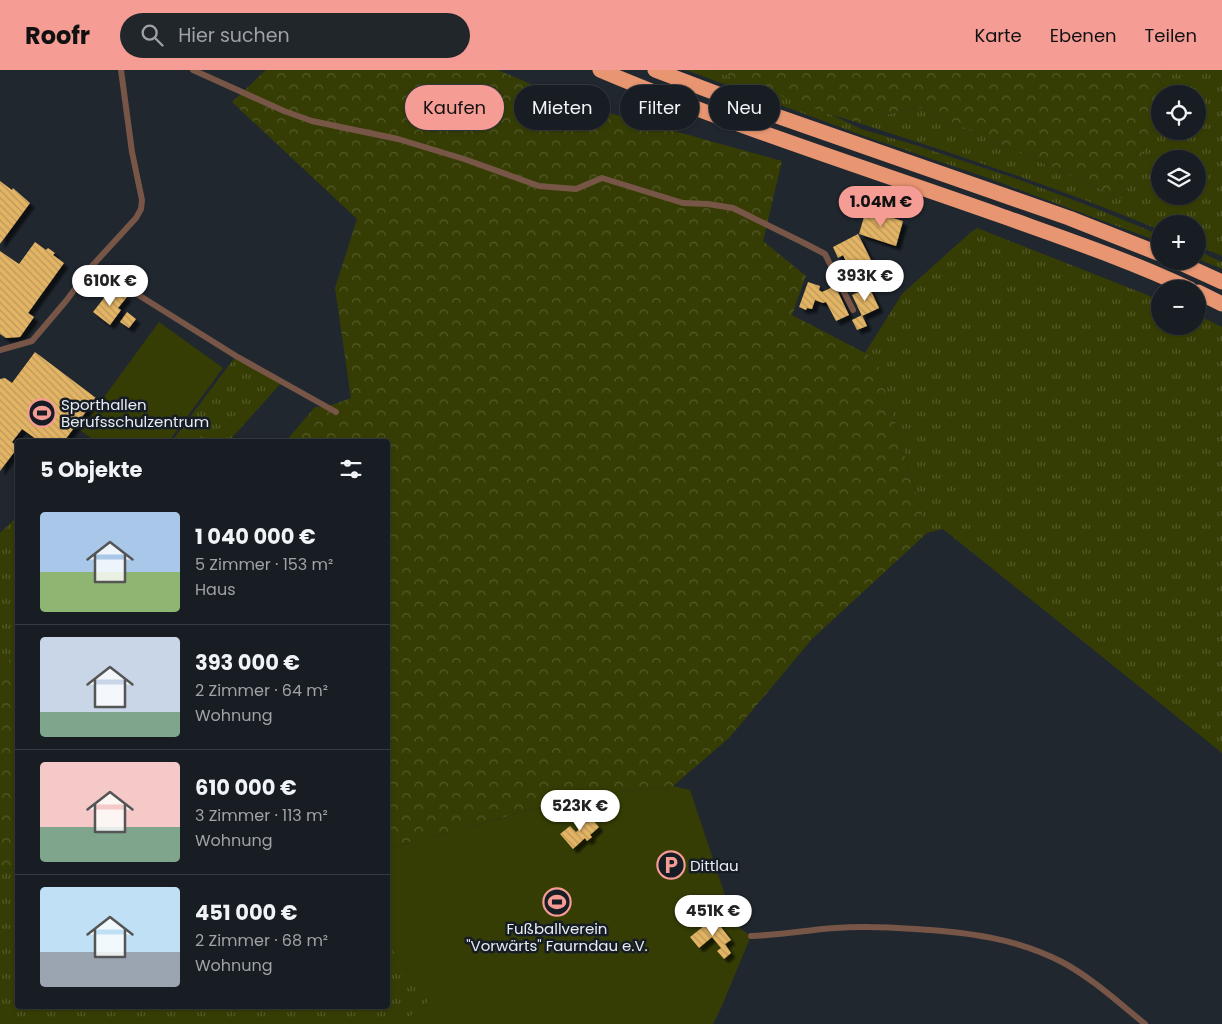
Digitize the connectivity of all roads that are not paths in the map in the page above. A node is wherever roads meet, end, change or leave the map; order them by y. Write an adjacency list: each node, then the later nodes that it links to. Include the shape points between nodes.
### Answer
1 (121, 70): 6 (lane, via 141,208 136,218)
2 (194, 70): 12 (lane, via 284,111 338,127 398,139 539,186 576,189 602,178 683,203 733,208 825,254)
3 (600, 70): 8 (highway, via 752,128 1077,243)
4 (655, 70): 5 (highway)
5 (1151, 250)
6 (92, 266): 13 (lane, via 32,341); 14 (lane, via 236,356)
7 (1196, 270): 9 (highway)
8 (1169, 280)
9 (1222, 282)
10 (1206, 296): 11 (highway)
11 (1222, 304)
12 (853, 310)
13 (0, 350)
14 (336, 412)
15 (751, 936): 16 (lane, via 835,928 893,928 990,936 1064,963)
16 (1145, 1024)

